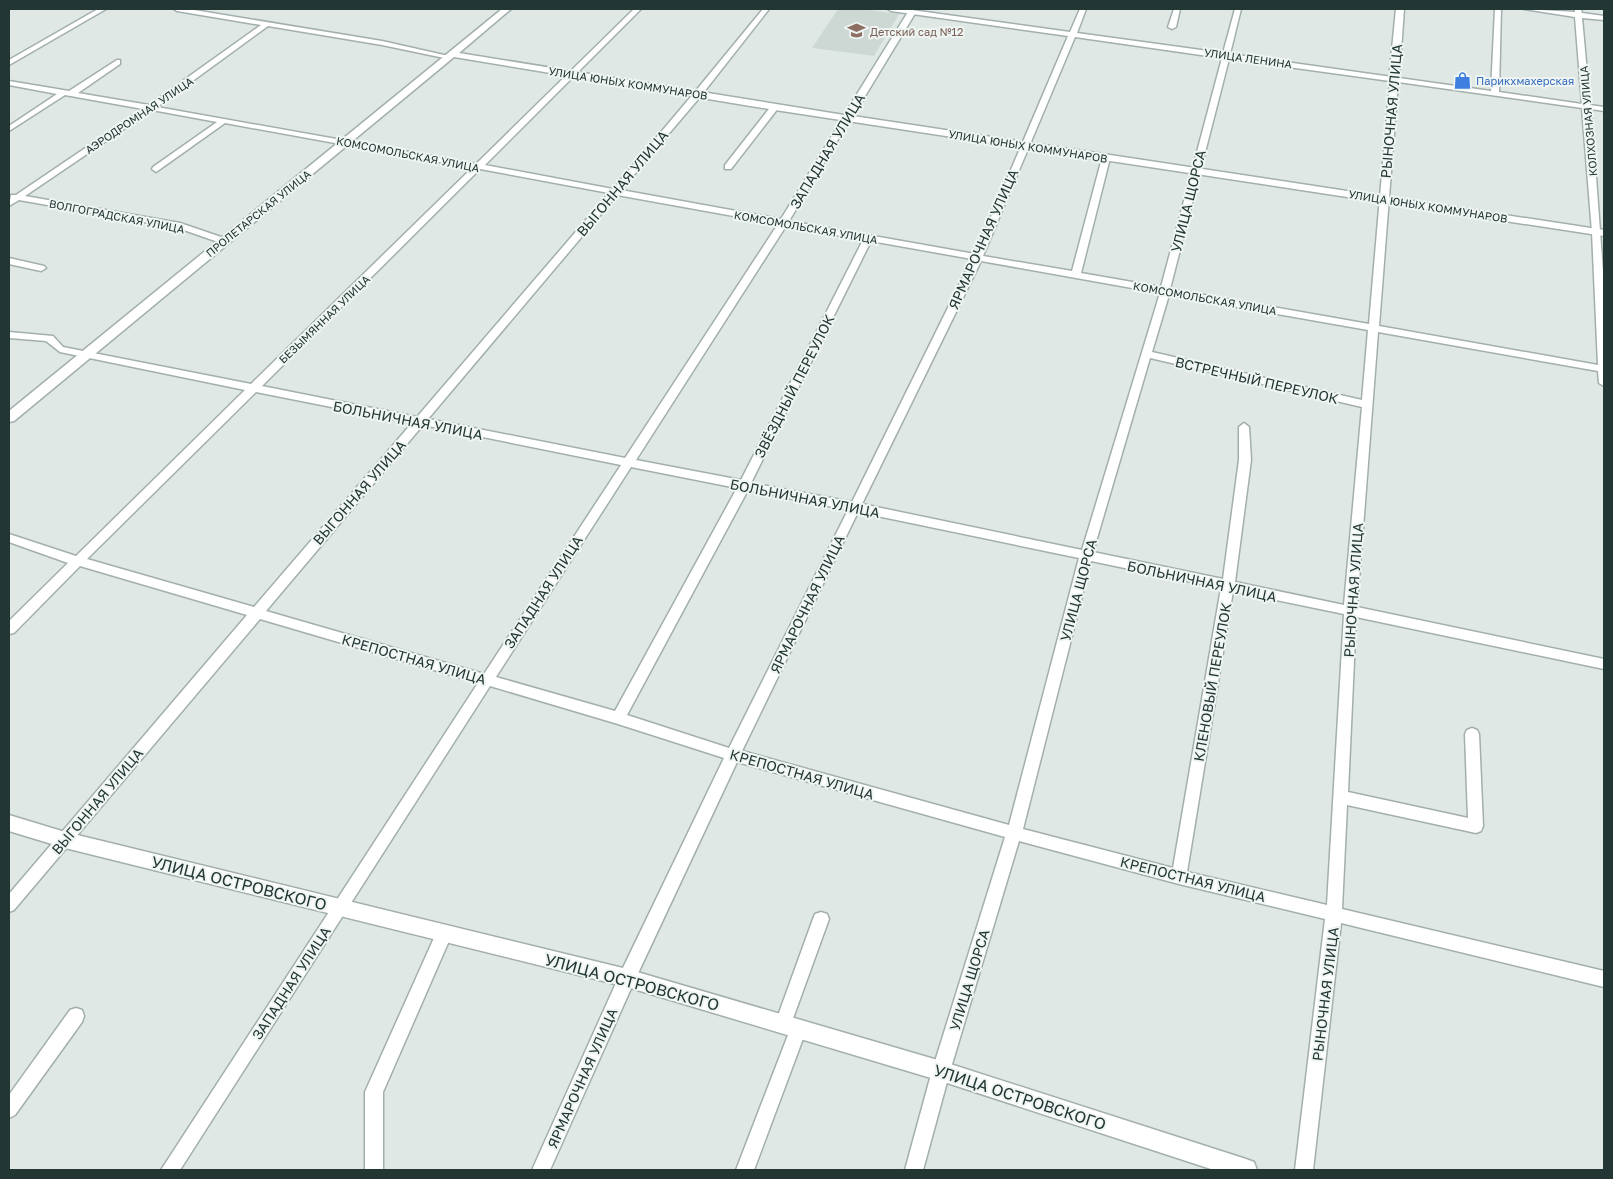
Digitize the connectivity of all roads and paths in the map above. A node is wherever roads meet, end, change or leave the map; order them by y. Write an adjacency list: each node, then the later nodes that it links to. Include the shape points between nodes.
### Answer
1 (103, 9): 22 (street)
2 (177, 9): 16 (street, УЛИЦА ЮНЫХ КОММУНАРОВ)
3 (507, 9): 19 (street, ПРОЛЕТАРСКАЯ УЛИЦА)
4 (638, 9): 23 (street, БЕЗЫМЯННАЯ УЛИЦА)
5 (766, 9): 28 (street, ВЫГОННАЯ УЛИЦА)
6 (891, 9): 13 (street, УЛИЦА ЛЕНИНА)
7 (1083, 9): 18 (street, ЯРМАРОЧНАЯ УЛИЦА)
8 (1177, 9): 17 (street)
9 (1238, 9): 20 (street, УЛИЦА ЩОРСА)
10 (1400, 9): 24 (street, РЫНОЧНАЯ УЛИЦА)
11 (1498, 9): 27 (street)
12 (1527, 9): 14 (street)
13 (908, 11): 18 (street, УЛИЦА ЛЕНИНА); 33 (street, ЗАПАДНАЯ УЛИЦА)
14 (1579, 12): 15 (street); 30 (street, КОЛХОЗНАЯ УЛИЦА)
15 (1604, 18)
16 (267, 24): 19 (street, УЛИЦА ЮНЫХ КОММУНАРОВ); 31 (street, АЭРОДРОМНАЯ УЛИЦА)
17 (1172, 27)
18 (1071, 34): 20 (street, УЛИЦА ЛЕНИНА); 37 (street, ЯРМАРОЧНАЯ УЛИЦА)
19 (450, 55): 23 (street, УЛИЦА ЮНЫХ КОММУНАРОВ); 36 (street, ПРОЛЕТАРСКАЯ УЛИЦА)
20 (1226, 55): 24 (street, УЛИЦА ЛЕНИНА); 42 (street, УЛИЦА ЩОРСА)
21 (117, 62): 26 (street)
22 (9, 63)
23 (573, 75): 28 (street, УЛИЦА ЮНЫХ КОММУНАРОВ); 39 (street, БЕЗЫМЯННАЯ УЛИЦА)
24 (1394, 79): 27 (street, УЛИЦА ЛЕНИНА); 45 (street, РЫНОЧНАЯ УЛИЦА)
25 (9, 83): 26 (street, КОМСОМОЛЬСКАЯ УЛИЦА)
26 (69, 93): 31 (street, КОМСОМОЛЬСКАЯ УЛИЦА); 35 (street)
27 (1495, 94): 30 (street, УЛИЦА ЛЕНИНА)
28 (697, 95): 29 (street, УЛИЦА ЮНЫХ КОММУНАРОВ); 43 (street, ВЫГОННАЯ УЛИЦА)
29 (775, 107): 33 (street, УЛИЦА ЮНЫХ КОММУНАРОВ); 40 (street)
30 (1587, 107): 32 (street, УЛИЦА ЛЕНИНА); 48 (street, КОЛХОЗНАЯ УЛИЦА)
31 (150, 108): 34 (street, КОМСОМОЛЬСКАЯ УЛИЦА); 44 (street, АЭРОДРОМНАЯ УЛИЦА)
32 (1604, 109)
33 (847, 118): 37 (street, УЛИЦА ЮНЫХ КОММУНАРОВ); 47 (street, ЗАПАДНАЯ УЛИЦА)
34 (222, 122): 36 (street, КОМСОМОЛЬСКАЯ УЛИЦА); 41 (street)
35 (9, 128)
36 (344, 143): 39 (street, КОМСОМОЛЬСКАЯ УЛИЦА); 50 (street, ПРОЛЕТАРСКАЯ УЛИЦА)
37 (1024, 145): 38 (street, УЛИЦА ЮНЫХ КОММУНАРОВ); 51 (street, ЯРМАРОЧНАЯ УЛИЦА)
38 (1106, 158): 42 (street, УЛИЦА ЮНЫХ КОММУНАРОВ); 54 (street)
39 (478, 167): 43 (street, КОМСОМОЛЬСКАЯ УЛИЦА); 62 (street, БЕЗЫМЯННАЯ УЛИЦА)
40 (728, 167)
41 (156, 169)
42 (1195, 172): 45 (street, УЛИЦА ЮНЫХ КОММУНАРОВ); 55 (street, УЛИЦА ЩОРСА)
43 (615, 191): 47 (street, КОМСОМОЛЬСКАЯ УЛИЦА); 65 (street, ВЫГОННАЯ УЛИЦА)
44 (13, 196): 46 (street, АЭРОДРОМНАЯ УЛИЦА); 50 (street, ВОЛГОГРАДСКАЯ УЛИЦА, via 180,226)
45 (1383, 199): 48 (street, УЛИЦА ЮНЫХ КОММУНАРОВ); 56 (street, РЫНОЧНАЯ УЛИЦА)
46 (9, 203)
47 (783, 222): 49 (street, КОМСОМОЛЬСКАЯ УЛИЦА); 67 (street, ЗАПАДНАЯ УЛИЦА)
48 (1601, 232): 60 (street, КОЛХОЗНАЯ УЛИЦА)
49 (868, 238): 51 (street, КОМСОМОЛЬСКАЯ УЛИЦА); 68 (street, ЗВЁЗДНЫЙ ПЕРЕУЛОК)
50 (224, 241): 59 (street, ПРОЛЕТАРСКАЯ УЛИЦА)
51 (978, 258): 54 (street, КОМСОМОЛЬСКАЯ УЛИЦА); 69 (street, ЯРМАРОЧНАЯ УЛИЦА)
52 (9, 261): 53 (street)
53 (41, 268)
54 (1076, 275): 55 (street, КОМСОМОЛЬСКАЯ УЛИЦА)
55 (1166, 291): 56 (street, КОМСОМОЛЬСКАЯ УЛИЦА); 58 (street, УЛИЦА ЩОРСА)
56 (1373, 328): 60 (street, КОМСОМОЛЬСКАЯ УЛИЦА); 63 (street, РЫНОЧНАЯ УЛИЦА)
57 (9, 335): 59 (street, БОЛЬНИЧНАЯ УЛИЦА, via 49,338 60,349)
58 (1147, 354): 63 (street, ВСТРЕЧНЫЙ ПЕРЕУЛОК); 71 (street, УЛИЦА ЩОРСА)
59 (86, 355): 62 (street, БОЛЬНИЧНАЯ УЛИЦА); 64 (street, ПРОЛЕТАРСКАЯ УЛИЦА)
60 (1603, 369): 61 (street, КОЛХОЗНАЯ УЛИЦА)
61 (1604, 383)
62 (253, 389): 65 (street, БОЛЬНИЧНАЯ УЛИЦА); 72 (street, БЕЗЫМЯННАЯ УЛИЦА)
63 (1366, 405): 75 (street, РЫНОЧНАЯ УЛИЦА)
64 (9, 418)
65 (418, 422): 67 (street, БОЛЬНИЧНАЯ УЛИЦА); 74 (street, ВЫГОННАЯ УЛИЦА)
66 (1244, 426): 73 (street, КЛЕНОВЫЙ ПЕРЕУЛОК, via 1246,460)
67 (627, 463): 68 (street, БОЛЬНИЧНАЯ УЛИЦА); 78 (street, ЗАПАДНАЯ УЛИЦА)
68 (744, 486): 69 (street, БОЛЬНИЧНАЯ УЛИЦА); 79 (street, ЗВЁЗДНЫЙ ПЕРЕУЛОК)
69 (855, 507): 71 (street, БОЛЬНИЧНАЯ УЛИЦА); 81 (street, ЯРМАРОЧНАЯ УЛИЦА)
70 (9, 538): 72 (street, КРЕПОСТНАЯ УЛИЦА)
71 (1086, 556): 73 (street, БОЛЬНИЧНАЯ УЛИЦА); 84 (street, УЛИЦА ЩОРСА)
72 (77, 561): 74 (street, КРЕПОСТНАЯ УЛИЦА); 76 (street, БЕЗЫМЯННАЯ УЛИЦА)
73 (1228, 586): 75 (street, БОЛЬНИЧНАЯ УЛИЦА); 86 (street, КЛЕНОВЫЙ ПЕРЕУЛОК)
74 (256, 612): 78 (street, КРЕПОСТНАЯ УЛИЦА); 85 (street, ВЫГОННАЯ УЛИЦА)
75 (1350, 612): 77 (street, БОЛЬНИЧНАЯ УЛИЦА); 82 (street, РЫНОЧНАЯ УЛИЦА)
76 (9, 630)
77 (1604, 664)
78 (486, 680): 79 (street, КРЕПОСТНАЯ УЛИЦА); 88 (street, ЗАПАДНАЯ УЛИЦА)
79 (618, 718): 81 (street, КРЕПОСТНАЯ УЛИЦА)
80 (1472, 734): 82 (street, via 1476,826)
81 (732, 755): 84 (street, КРЕПОСТНАЯ УЛИЦА); 92 (street, ЯРМАРОЧНАЯ УЛИЦА)
82 (1340, 797): 89 (street, РЫНОЧНАЯ УЛИЦА)
83 (9, 823): 85 (street, УЛИЦА ОСТРОВСКОГО)
84 (1014, 833): 86 (street, КРЕПОСТНАЯ УЛИЦА); 96 (street, УЛИЦА ЩОРСА)
85 (65, 840): 87 (street, ВЫГОННАЯ УЛИЦА); 88 (street, УЛИЦА ОСТРОВСКОГО)
86 (1179, 877): 89 (street, КРЕПОСТНАЯ УЛИЦА)
87 (9, 905)
88 (339, 908): 91 (street, УЛИЦА ОСТРОВСКОГО); 98 (street, ЗАПАДНАЯ УЛИЦА)
89 (1334, 913): 93 (street, КРЕПОСТНАЯ УЛИЦА); 104 (street, РЫНОЧНАЯ УЛИЦА)
90 (821, 918): 95 (street)
91 (444, 934): 92 (street, УЛИЦА ОСТРОВСКОГО); 99 (street, via 374,1092)
92 (627, 978): 95 (street, УЛИЦА ОСТРОВСКОГО); 100 (street, ЯРМАРОЧНАЯ УЛИЦА)
93 (1604, 979)
94 (76, 1016): 97 (street)
95 (791, 1026): 96 (street, УЛИЦА ОСТРОВСКОГО); 101 (street)
96 (942, 1071): 102 (street, УЛИЦА ЩОРСА); 103 (street, УЛИЦА ОСТРОВСКОГО)
97 (9, 1109)
98 (170, 1170)
99 (374, 1170)
100 (541, 1170)
101 (745, 1170)
102 (914, 1170)
103 (1246, 1170)
104 (1304, 1170)

